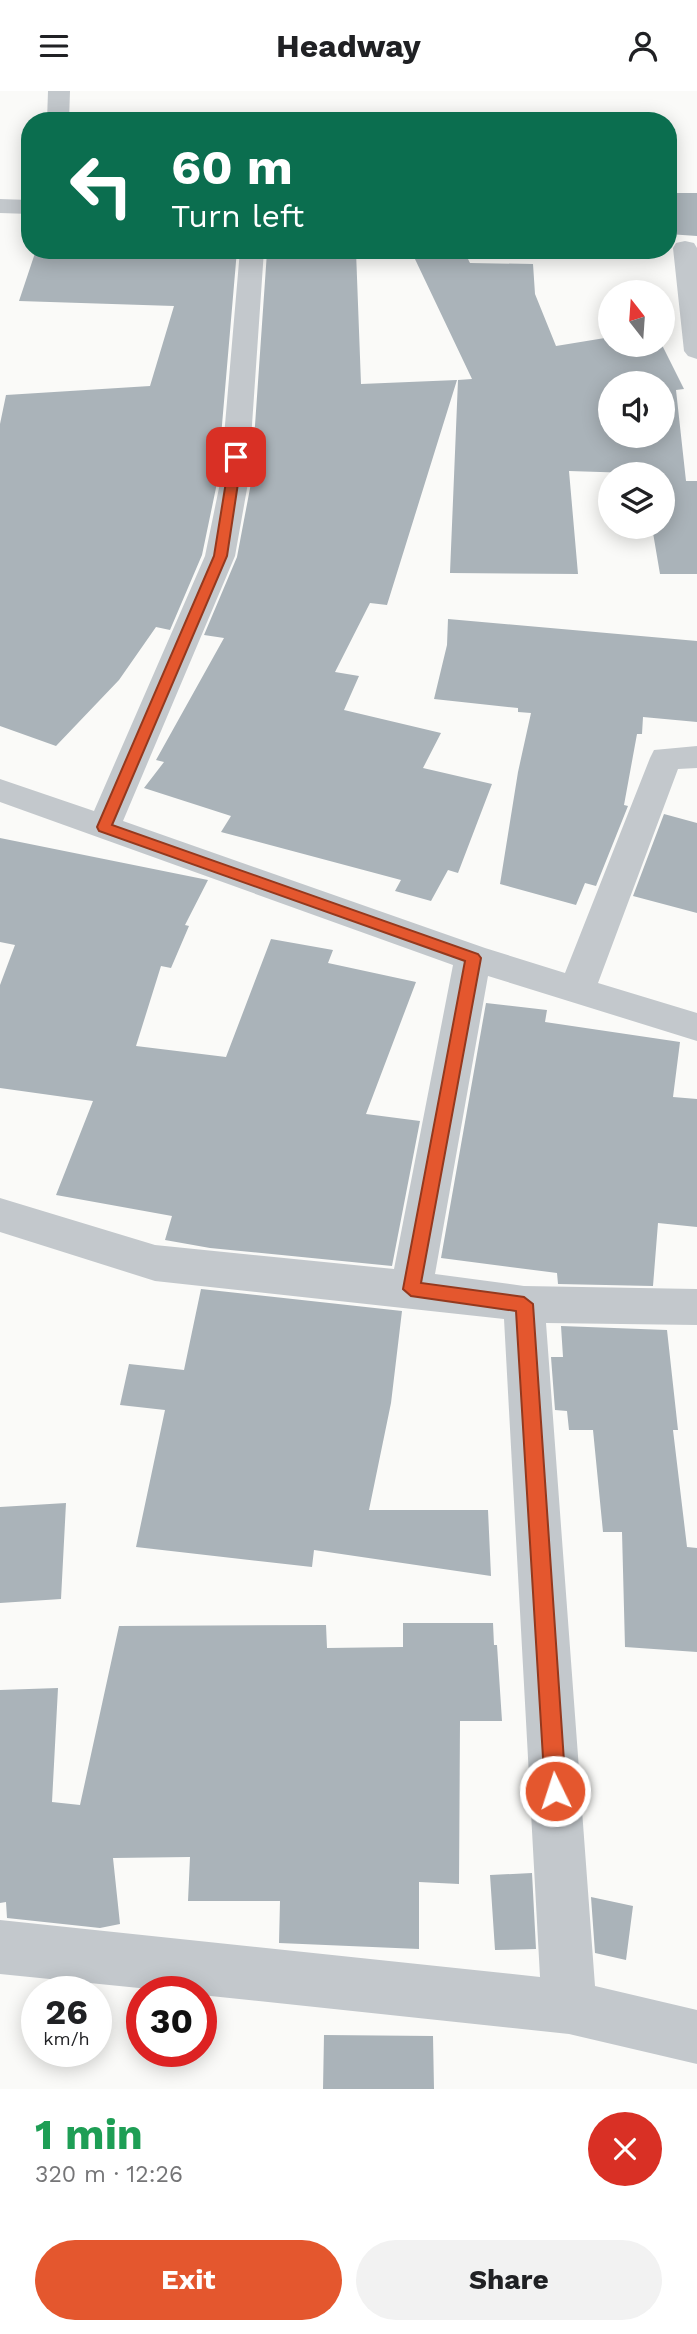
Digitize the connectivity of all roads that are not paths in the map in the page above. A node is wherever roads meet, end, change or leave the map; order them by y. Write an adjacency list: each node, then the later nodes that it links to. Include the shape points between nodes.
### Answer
1 (59, 91): 2 (street)
2 (58, 112)
3 (0, 206): 4 (street)
4 (21, 207)
5 (684, 248): 7 (street)
6 (251, 259): 10 (street, via 234,483 220,556)
7 (697, 351)
8 (697, 757): 12 (street, via 666,758)
9 (0, 790): 10 (street)
10 (104, 827): 11 (street)
11 (473, 958): 12 (street); 15 (street)
12 (577, 990): 13 (street)
13 (697, 1027)
14 (0, 1215): 15 (street, via 155,1263)
15 (411, 1289): 16 (street)
16 (524, 1304): 17 (street); 19 (street)
17 (697, 1307)
18 (0, 1947): 19 (street)
19 (569, 2007): 20 (street)
20 (697, 2037)

